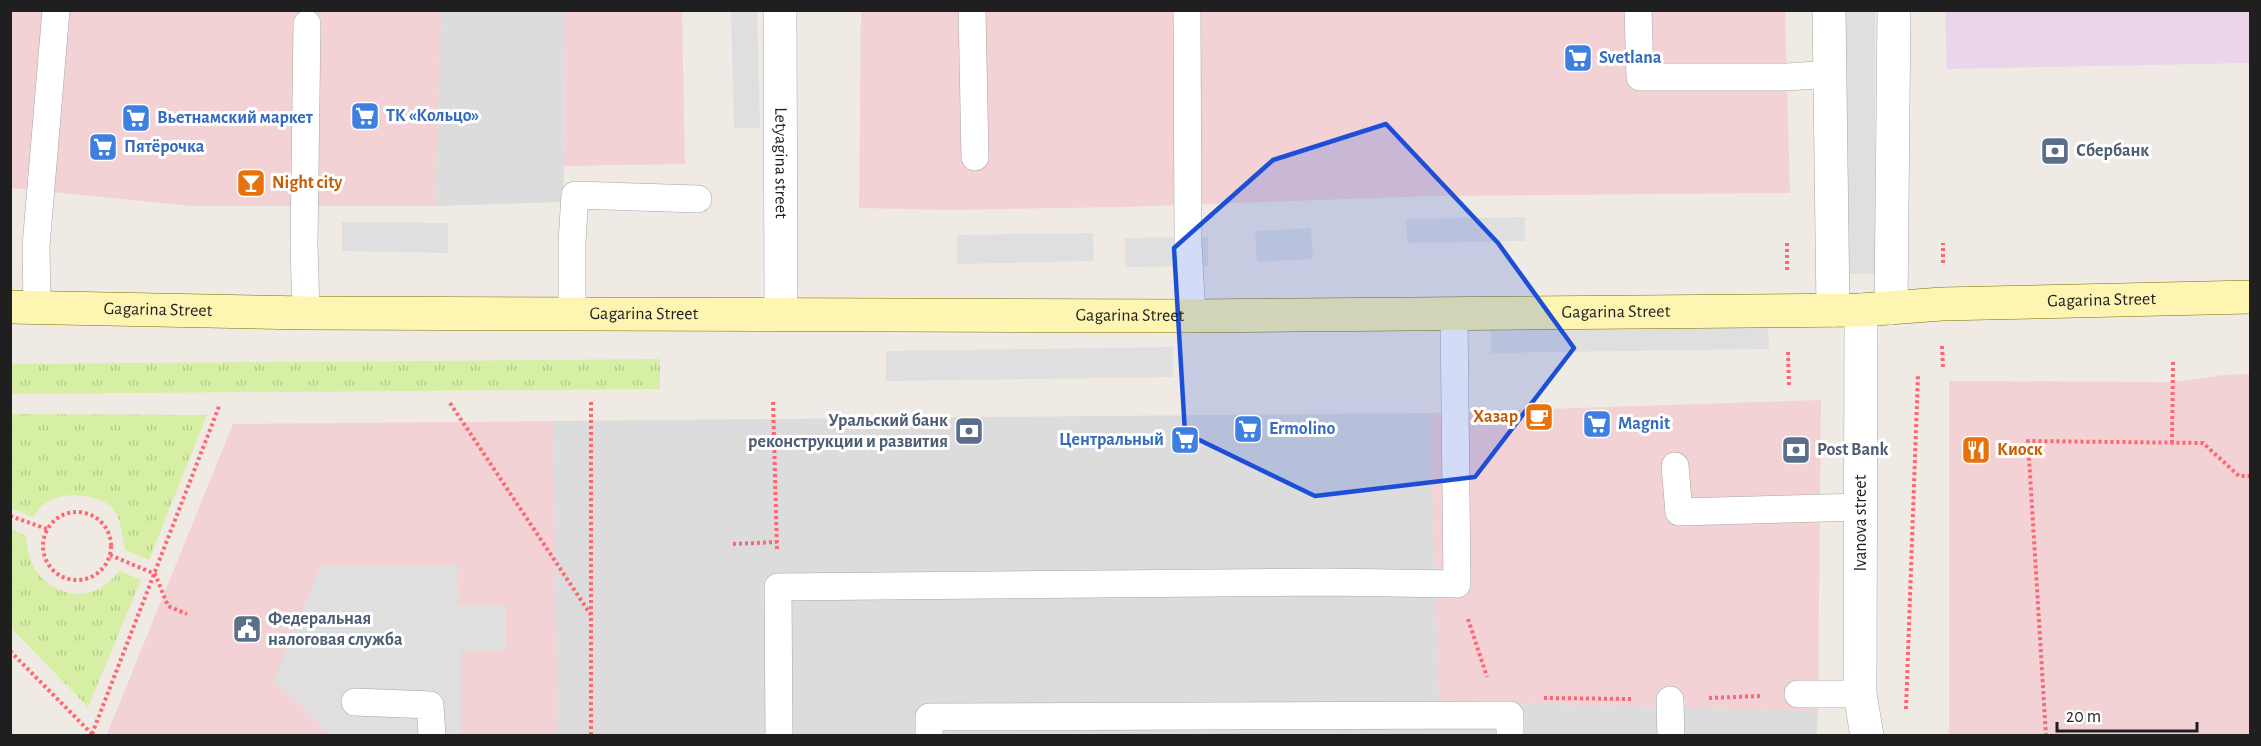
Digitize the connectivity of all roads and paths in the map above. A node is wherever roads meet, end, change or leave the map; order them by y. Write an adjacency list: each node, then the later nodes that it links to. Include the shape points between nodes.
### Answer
1 (56, 10): 13 (lane, via 36,246)
2 (780, 10): 17 (street, Letyagina street)
3 (972, 10): 10 (lane)
4 (1187, 10): 19 (lane)
5 (1638, 10): 9 (lane, via 1641,77)
6 (1829, 10): 9 (street, Ivanova street)
7 (1894, 10): 14 (street, Ivanova street)
8 (307, 24): 15 (lane)
9 (1830, 74): 14 (street, Ivanova street)
10 (975, 158)
11 (698, 199): 16 (lane, via 575,195)
12 (2250, 297): 14 (main road, Gagarina Street)
13 (24, 308): 15 (main road, Gagarina Street)
14 (1862, 309): 18 (main road, Gagarina Street); 29 (street, Ivanova street)
15 (306, 313): 16 (main road, Gagarina Street)
16 (572, 314): 17 (main road, Gagarina Street)
17 (781, 314): 19 (main road, Gagarina Street)
18 (1454, 314): 19 (main road, Gagarina Street); 36 (lane)
19 (1192, 316)
20 (2173, 362): 26 (path)
21 (1918, 374): 47 (path)
22 (591, 402): 39 (path)
23 (773, 402): 32 (path)
24 (450, 403): 39 (path)
25 (220, 404): 35 (path)
26 (2172, 443): 28 (path, via 2203,443 2239,476); 57 (path, via 2028,441)
27 (1675, 466): 29 (lane, via 1679,512)
28 (2250, 476)
29 (1862, 507): 43 (street, Ivanova street)
30 (10, 516): 31 (path)
31 (47, 529): 34 (path, via 58,517 69,513 89,514 103,524 109,535); 34 (path, via 44,558 55,573 68,579 83,580 96,574)
32 (777, 542): 33 (path); 37 (path)
33 (733, 544)
34 (110, 555): 35 (path)
35 (155, 574): 38 (path, via 168,606); 49 (path)
36 (1457, 584): 37 (lane); 41 (path)
37 (778, 587): 52 (lane)
38 (187, 614)
39 (591, 615): 51 (path)
40 (10, 651): 49 (path)
41 (1490, 685)
42 (1798, 694): 43 (lane); 45 (path)
43 (1860, 694): 56 (street, Ivanova street)
44 (1541, 698): 45 (path)
45 (1670, 700): 55 (lane)
46 (355, 702): 50 (lane, via 430,705)
47 (1906, 712)
48 (1081, 726): 53 (lane, via 929,717); 54 (lane, via 1510,715)
49 (93, 735)
50 (432, 735)
51 (591, 735)
52 (778, 735)
53 (929, 735)
54 (1510, 735)
55 (1671, 735)
56 (1867, 735)
57 (2046, 735)

